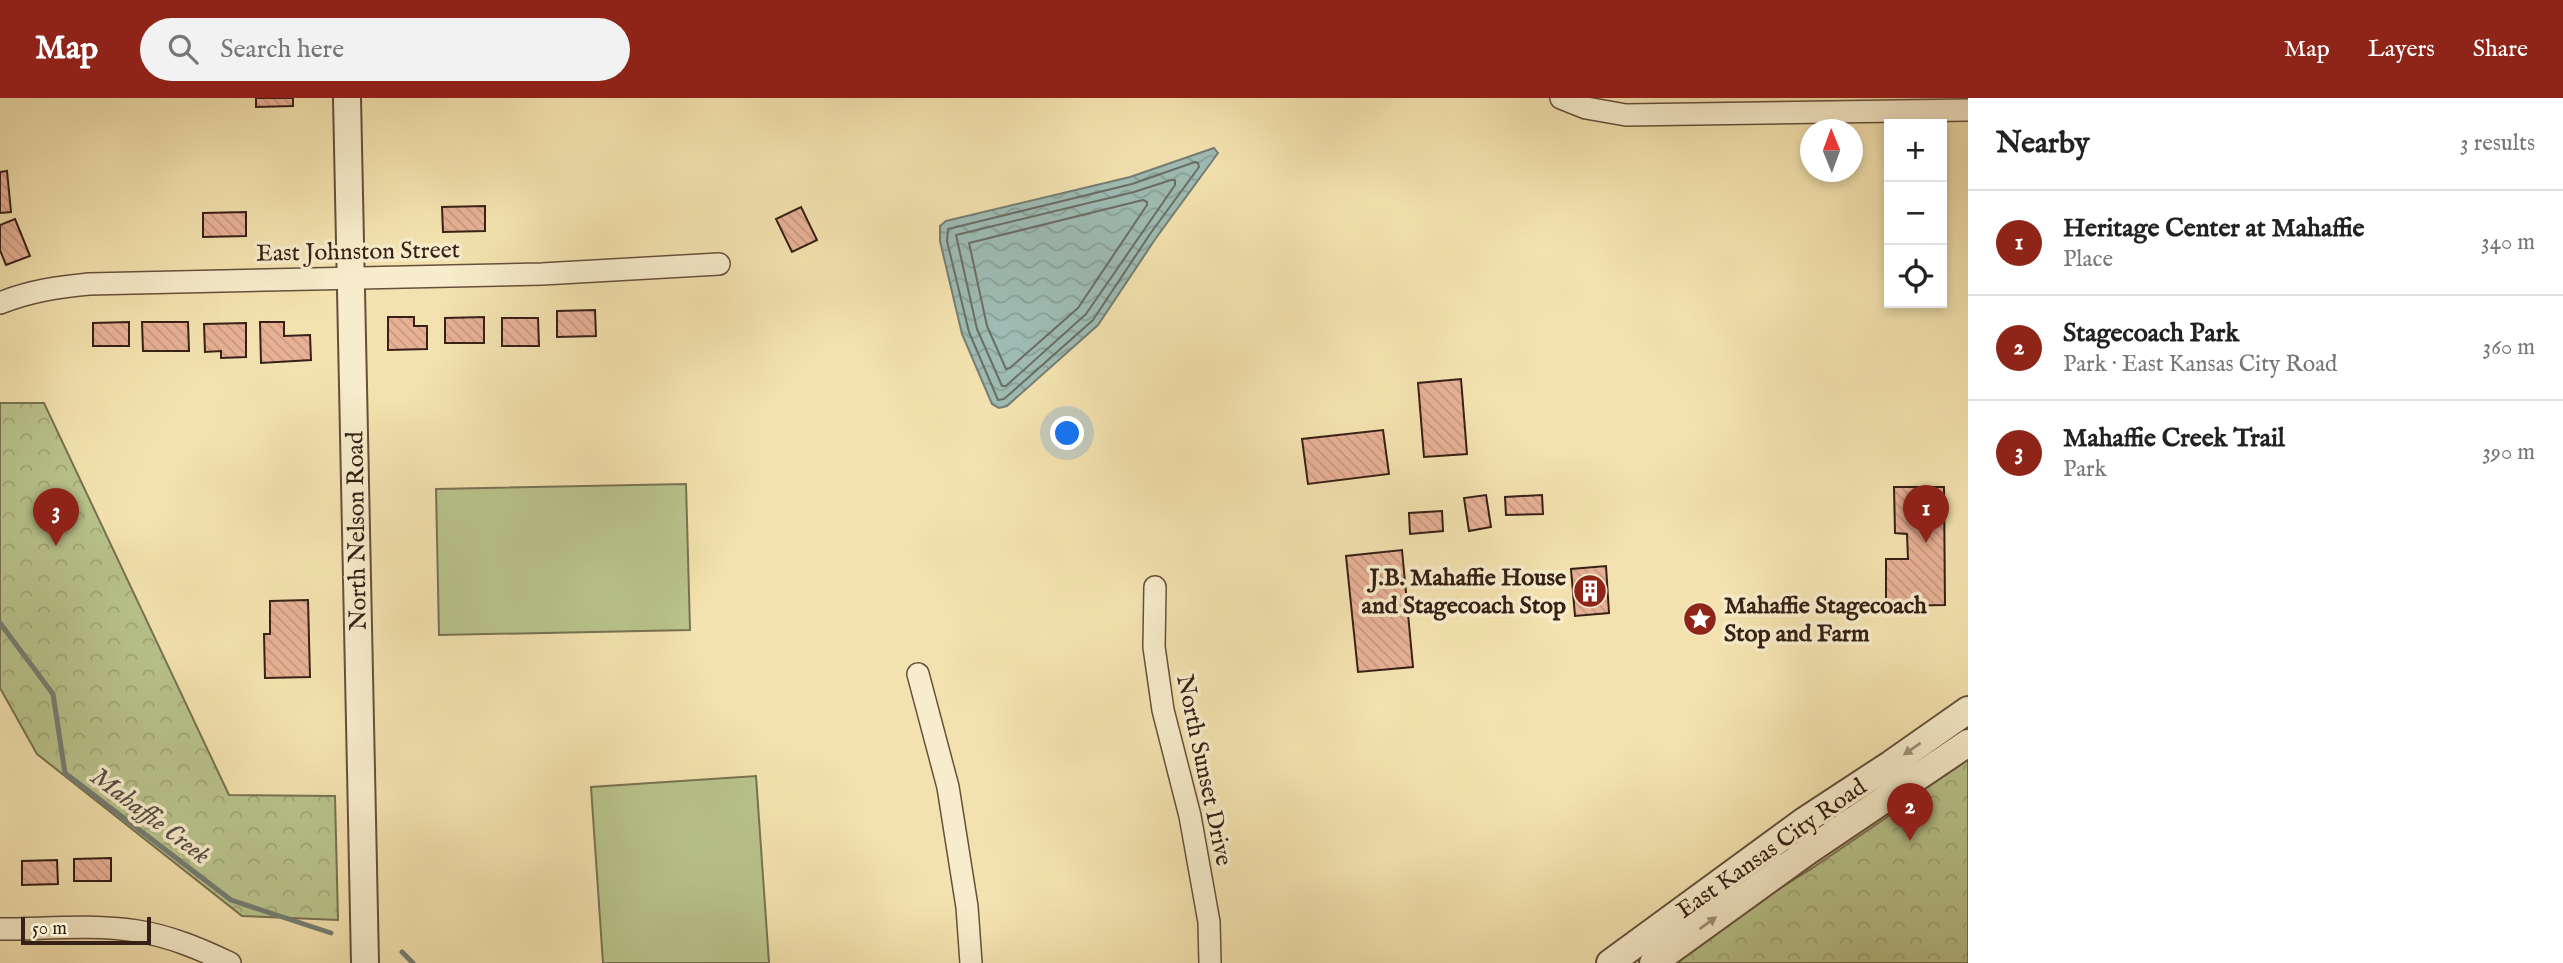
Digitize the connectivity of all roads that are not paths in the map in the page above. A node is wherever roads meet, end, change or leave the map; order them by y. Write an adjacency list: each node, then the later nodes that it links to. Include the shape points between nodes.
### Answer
1 (347, 98): 5 (street, North Nelson Road)
2 (1561, 98): 3 (street, via 1626,115)
3 (1968, 110)
4 (719, 264): 5 (street, East Johnston Street, via 542,274)
5 (351, 277): 6 (street, East Johnston Street, via 89,284 52,287); 13 (street, North Nelson Road)
6 (0, 303)
7 (1155, 587): 15 (street, North Sunset Drive, via 1157,673 1206,908)
8 (918, 674): 14 (street, via 948,787)
9 (1968, 710): 16 (street, East Kansas City Road, one-way to 16, via 1804,821)
10 (1968, 743): 17 (street, East Kansas City Road, one-way to 10)
11 (0, 929): 12 (street, via 136,931 193,946)
12 (230, 963)
13 (365, 963)
14 (971, 963)
15 (1210, 963)
16 (1610, 963)
17 (1653, 963)

